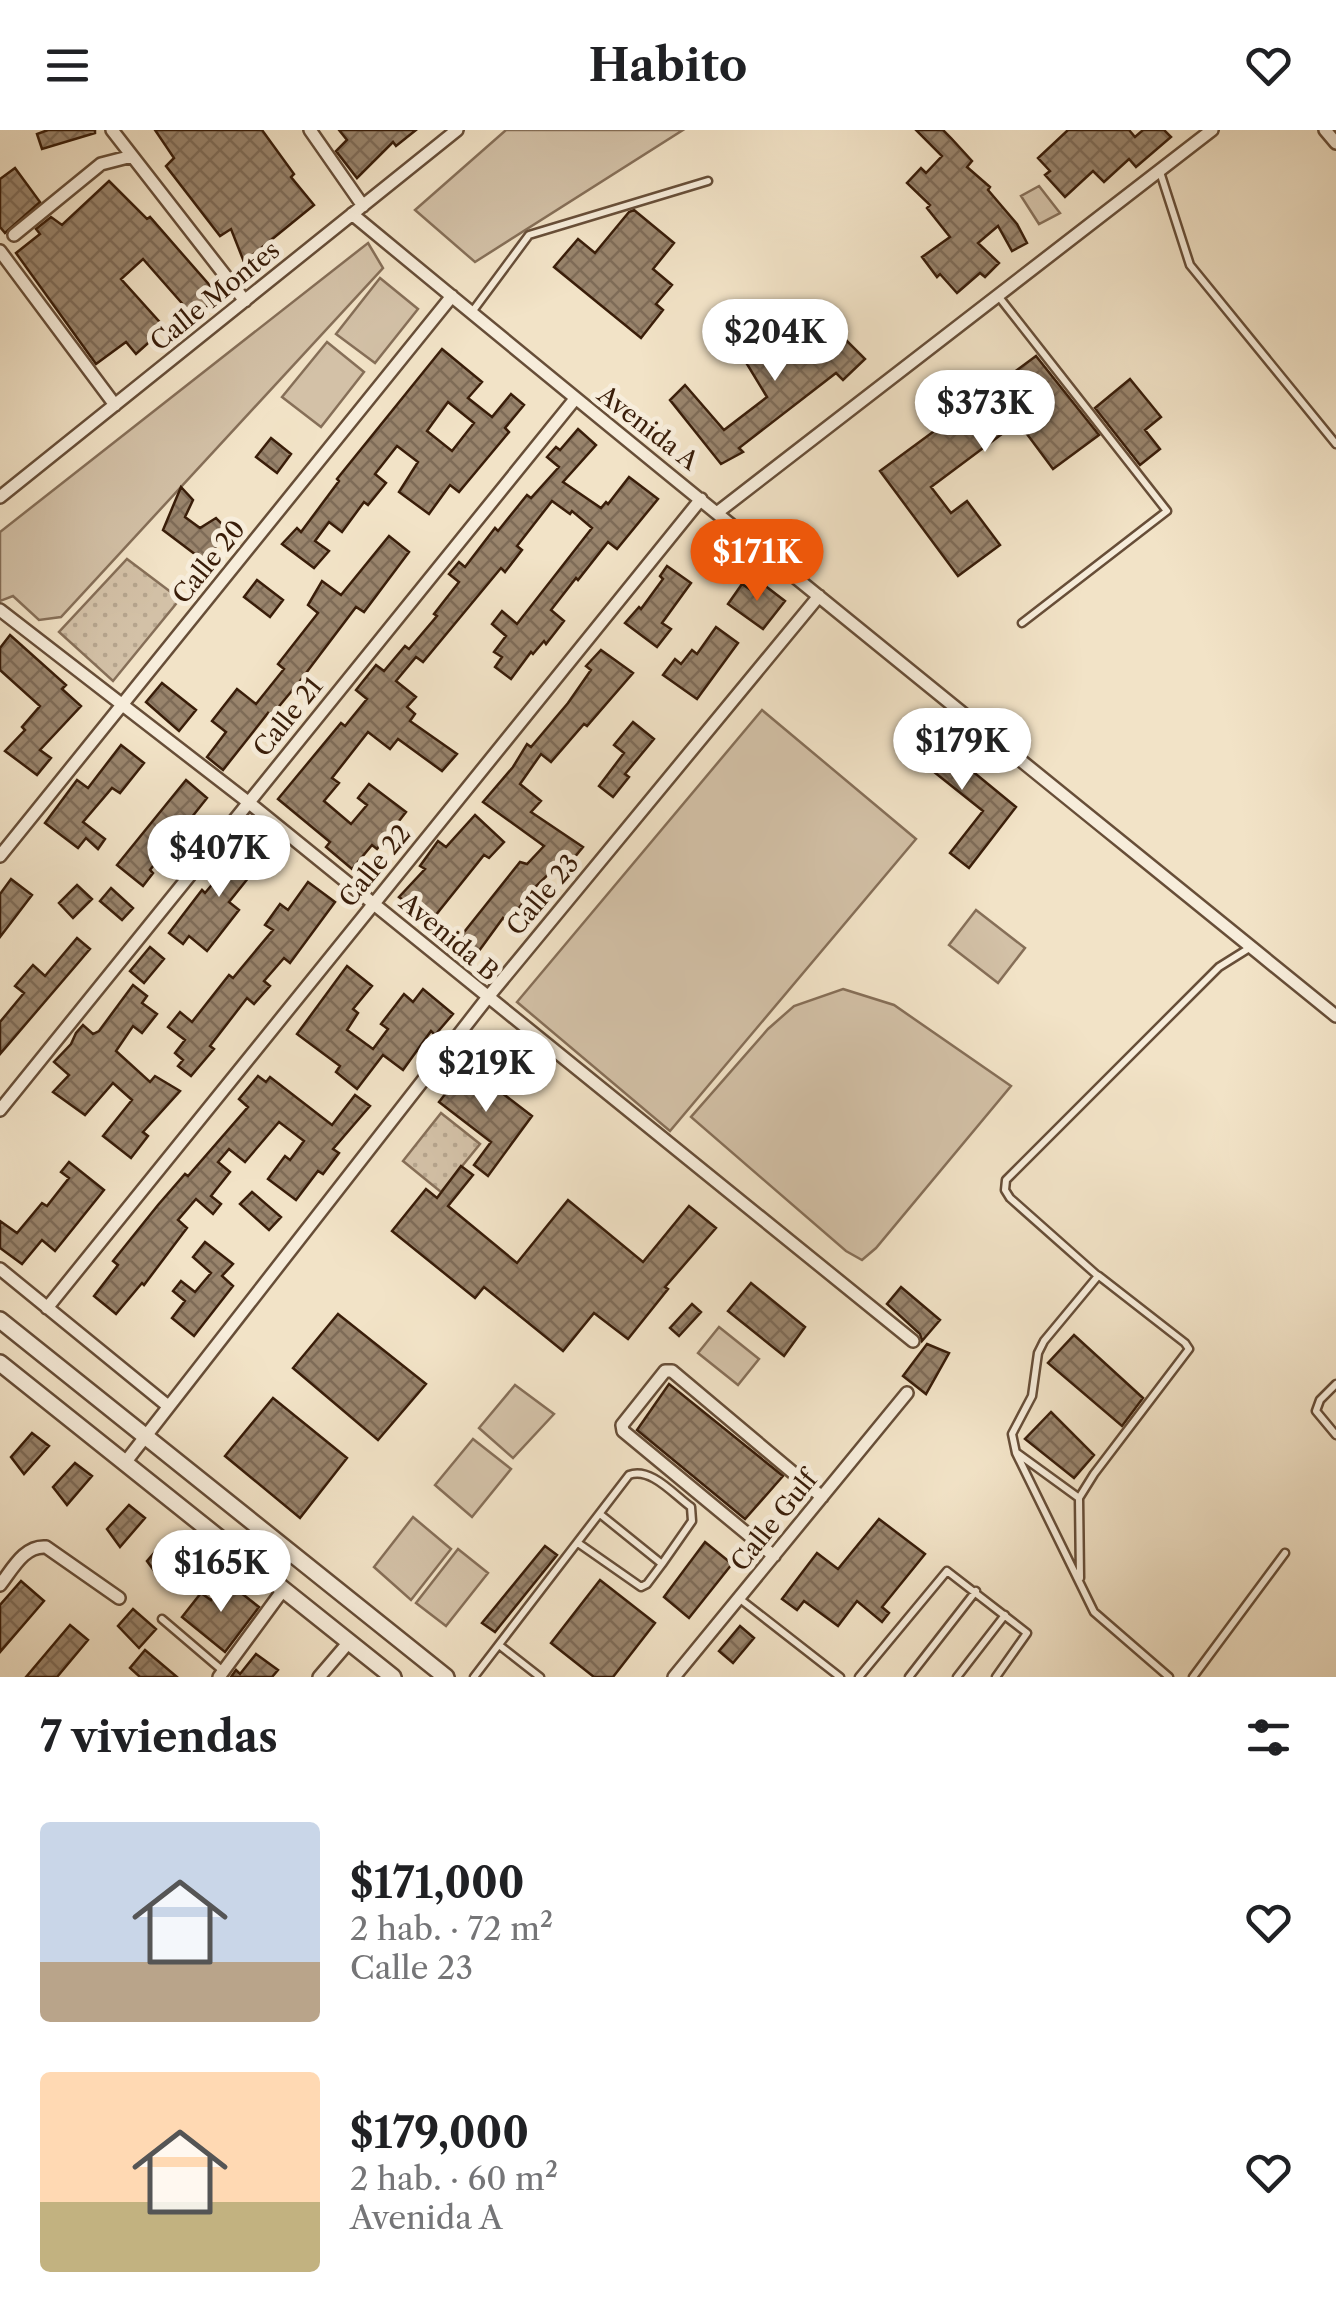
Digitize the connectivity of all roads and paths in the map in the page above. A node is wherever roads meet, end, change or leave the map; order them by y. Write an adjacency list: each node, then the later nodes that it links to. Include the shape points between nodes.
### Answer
1 (112, 130): 7 (street)
2 (310, 130): 10 (street, Avenida A)
3 (457, 130): 10 (street, Calle Montes)
4 (1212, 130): 8 (street)
5 (1325, 130): 6 (street)
6 (1336, 143)
7 (132, 156): 11 (street, via 101,164); 15 (street)
8 (1159, 171): 14 (street); 19 (lane, via 1190,265)
9 (708, 181): 16 (lane, via 529,235)
10 (357, 210): 13 (street, Avenida A); 15 (street, Calle Montes)
11 (14, 234)
12 (0, 251): 18 (street)
13 (452, 296): 16 (street, Avenida A); 26 (street, Calle 20)
14 (999, 297): 22 (street); 25 (lane, via 1166,511)
15 (245, 300): 18 (street, Calle Montes)
16 (471, 313): 17 (street, Avenida A)
17 (575, 400): 21 (street, Avenida A); 27 (street, Calle 21)
18 (115, 406): 20 (street, Calle Montes)
19 (1336, 444)
20 (0, 496)
21 (701, 499): 22 (street, Avenida A); 29 (street, Calle 22)
22 (718, 512): 23 (street, Avenida A)
23 (819, 596): 30 (street, Avenida A); 31 (street, Calle 23)
24 (0, 610): 26 (street, Avenida B)
25 (1022, 623)
26 (122, 706): 27 (street, Avenida B); 28 (street, Calle 20)
27 (248, 802): 29 (street, Avenida B); 33 (street, Calle 21)
28 (0, 856)
29 (374, 903): 31 (street, Avenida B); 36 (street, Calle 22)
30 (1252, 947): 32 (street, Avenida A); 35 (lane, via 1219,967 1006,1180 1010,1198)
31 (488, 997): 38 (street, Avenida B); 42 (street, Calle 23)
32 (1336, 1016)
33 (0, 1110)
34 (0, 1269): 36 (street)
35 (1098, 1276): 45 (lane, via 1038,1353 1036,1387 1012,1434); 48 (lane, via 1189,1349)
36 (46, 1308): 42 (street)
37 (0, 1320): 44 (street)
38 (914, 1341)
39 (0, 1363): 46 (street)
40 (1336, 1384): 43 (lane, via 1316,1412)
41 (907, 1393): 47 (street, Calle Gulf)
42 (168, 1406): 44 (street, Calle 23)
43 (1336, 1435)
44 (145, 1436): 46 (street, Calle 23); 67 (street)
45 (1016, 1452): 48 (lane); 54 (lane)
46 (124, 1464): 56 (street)
47 (822, 1497): 52 (street, Calle Gulf); 52 (street, via 672,1370 665,1371 623,1432)
48 (1079, 1498): 54 (lane)
49 (600, 1514): 50 (lane); 53 (lane); 53 (lane, via 638,1472 690,1507 692,1521)
50 (578, 1544): 53 (lane, via 640,1587); 63 (lane)
51 (1285, 1553): 77 (lane)
52 (774, 1556): 59 (street, Calle Gulf)
53 (662, 1564)
54 (1080, 1579): 76 (lane, via 1094,1612)
55 (0, 1585): 58 (street, via 38,1546)
56 (284, 1590): 62 (street); 64 (street)
57 (976, 1591): 60 (lane); 72 (lane, via 947,1571); 73 (lane)
58 (119, 1598)
59 (739, 1598): 70 (street, Calle Gulf); 71 (lane)
60 (1005, 1615): 74 (lane); 75 (lane, via 1027,1636)
61 (162, 1620): 64 (lane)
62 (349, 1642): 65 (street); 66 (street)
63 (498, 1645): 68 (lane); 69 (lane)
64 (222, 1674)
65 (319, 1677)
66 (393, 1677)
67 (446, 1677)
68 (474, 1677)
69 (540, 1677)
70 (674, 1677)
71 (840, 1677)
72 (860, 1677)
73 (909, 1677)
74 (957, 1677)
75 (996, 1677)
76 (1168, 1677)
77 (1193, 1677)

